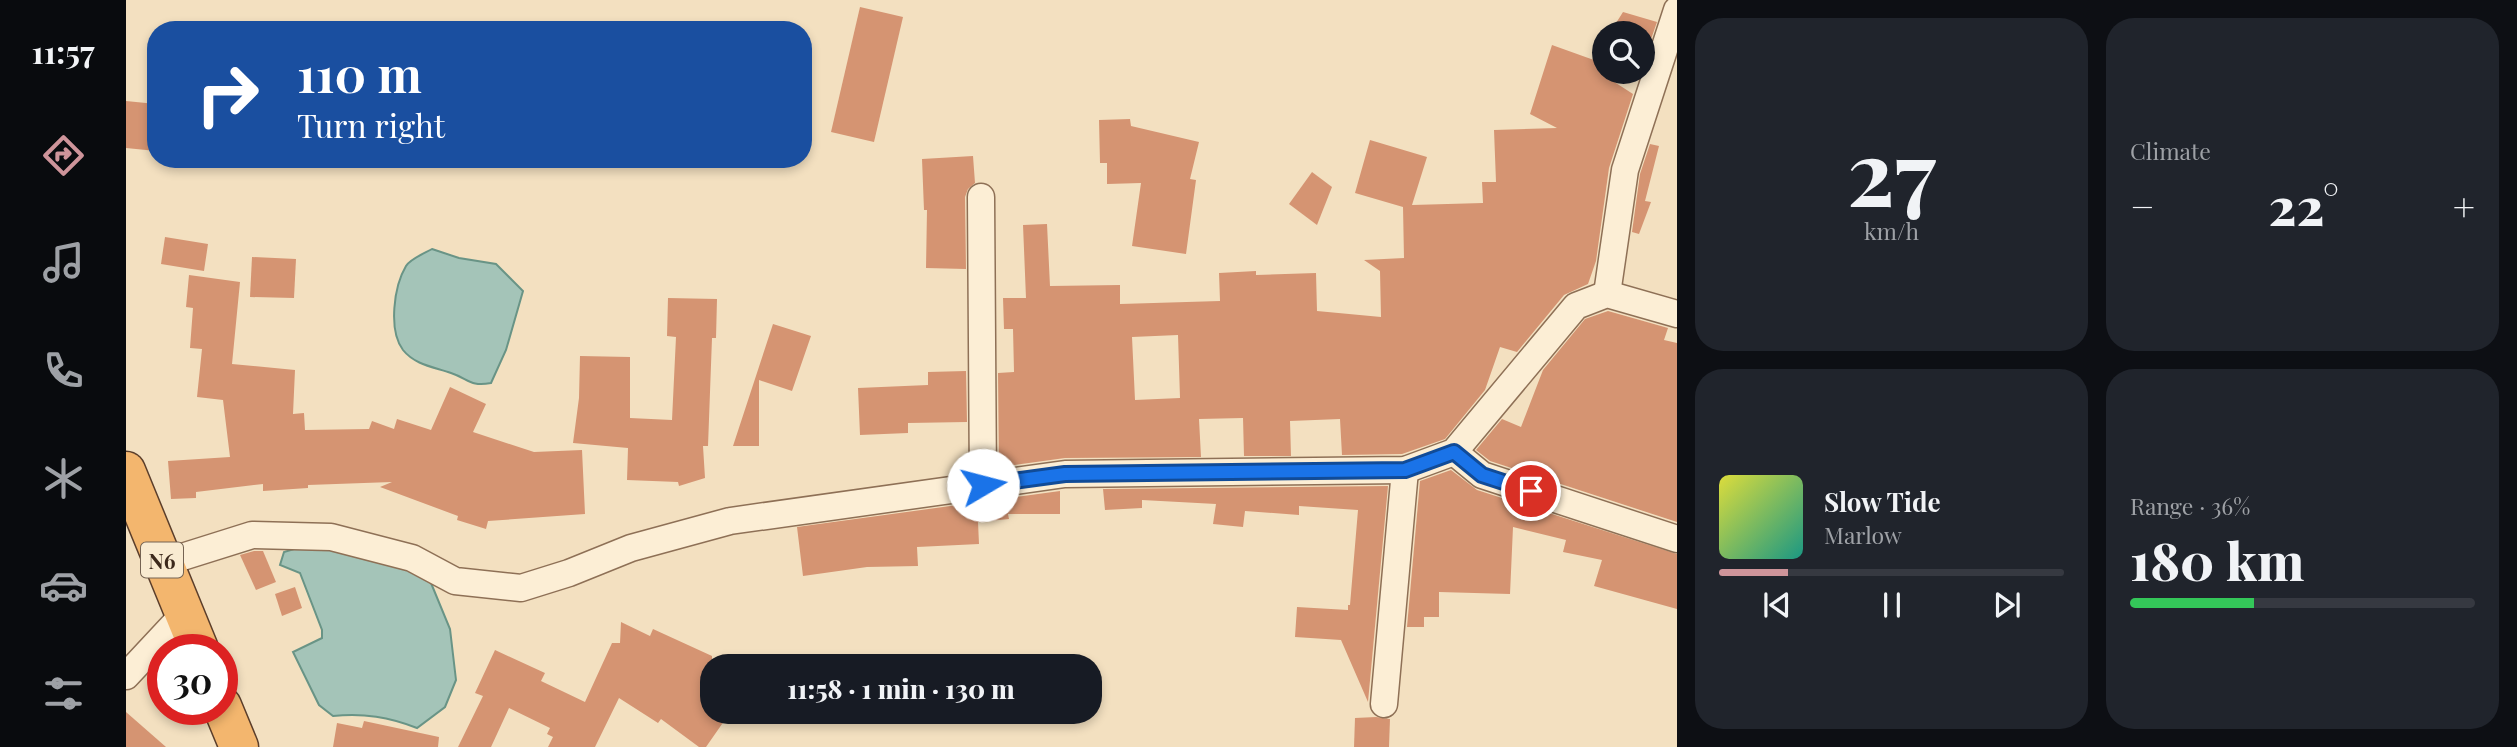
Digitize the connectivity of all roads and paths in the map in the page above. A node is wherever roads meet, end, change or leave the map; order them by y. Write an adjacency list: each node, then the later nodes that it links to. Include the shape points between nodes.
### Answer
1 (1677, 10): 3 (street, via 1625,170)
2 (981, 197): 8 (street)
3 (1607, 295): 4 (street); 5 (street, via 1576,306)
4 (1677, 314)
5 (1454, 452): 6 (street); 9 (street, via 1482,475)
6 (1405, 470): 8 (street, via 1065,474); 14 (street)
7 (126, 471): 10 (highway, N6)
8 (983, 485): 10 (street, via 730,521 631,548 521,587 455,581 412,558 331,537 252,535)
9 (1677, 539)
10 (163, 563): 11 (highway, N6)
11 (184, 614): 12 (highway, N6); 13 (street)
12 (193, 634)
13 (126, 676)
14 (1384, 704)
15 (230, 725): 16 (highway)
16 (239, 747)

